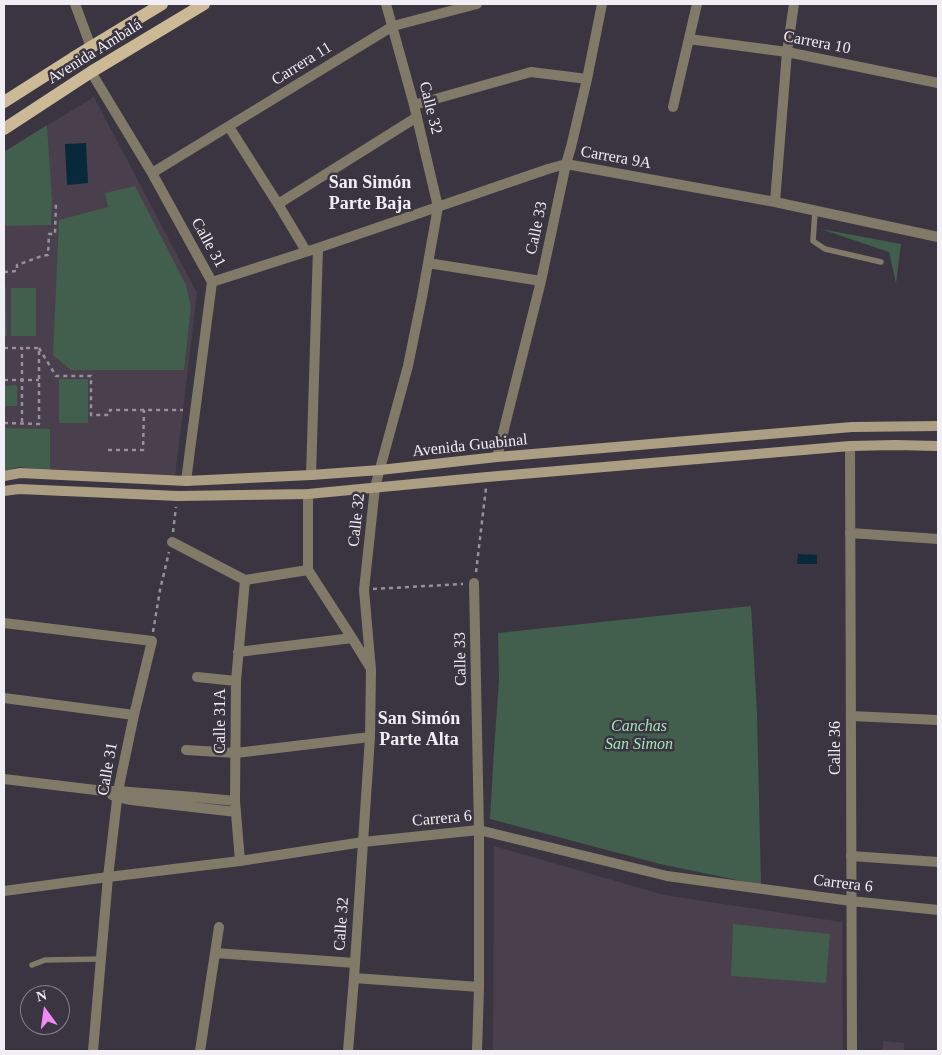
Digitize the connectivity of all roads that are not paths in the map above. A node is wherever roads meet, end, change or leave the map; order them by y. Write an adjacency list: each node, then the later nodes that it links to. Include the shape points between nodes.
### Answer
1 (74, 4): 11 (street)
2 (162, 4): 11 (main road, Avenida Ambalá)
3 (204, 4): 14 (main road, Avenida Ambalá)
4 (386, 4): 9 (street, Calle 32)
5 (477, 4): 9 (street, Carrera 11)
6 (602, 4): 15 (street, Calle 33)
7 (697, 4): 10 (street)
8 (794, 4): 12 (street)
9 (393, 26): 18 (street, Calle 32); 21 (street, Carrera 11)
10 (689, 39): 12 (street, Carrera 10); 19 (street)
11 (91, 47): 17 (main road, Avenida Ambalá)
12 (788, 52): 16 (street, Carrera 10); 25 (street)
13 (938, 71): 16 (street)
14 (91, 72): 22 (main road, Avenida Ambalá); 24 (street, Calle 31)
15 (587, 79): 18 (street, via 531,72); 23 (street, Calle 33)
16 (937, 82)
17 (4, 102)
18 (414, 105): 20 (street, Calle 32)
19 (673, 107)
20 (417, 117): 26 (street); 27 (street, Calle 32)
21 (229, 127): 24 (street, Carrera 11); 26 (street)
22 (4, 129)
23 (566, 164): 25 (street, Carrera 9A); 27 (street, Carrera 9A); 34 (street, Calle 33)
24 (152, 173): 35 (street, Calle 31)
25 (776, 202): 28 (street, Carrera 9A)
26 (278, 204): 31 (street)
27 (438, 207): 30 (street, Carrera 9A); 33 (street, Calle 32)
28 (815, 211): 29 (street, Carrera 9A); 32 (lane, via 812,241 825,249)
29 (938, 237)
30 (318, 248): 31 (street, Carrera 9A); 41 (street)
31 (306, 251): 35 (street, Carrera 9A)
32 (881, 262)
33 (428, 263): 34 (street); 40 (street, Calle 32, via 408,366)
34 (540, 281): 39 (street, Calle 33)
35 (212, 282): 43 (street, Calle 31)
36 (938, 426): 39 (main road, Avenida Guabinal, via 852,426)
37 (850, 446): 38 (main road, Avenida Guabinal); 44 (main road, Avenida Guabinal); 47 (street, Calle 36)
38 (938, 446)
39 (497, 457): 40 (main road, Avenida Guabinal)
40 (380, 470): 41 (main road, Avenida Guabinal); 44 (street, Calle 32)
41 (311, 475): 43 (main road, Avenida Guabinal)
42 (4, 476): 43 (main road, Avenida Guabinal, via 20,473)
43 (186, 481)
44 (375, 487): 46 (main road, Avenida Guabinal); 56 (street, Calle 32, via 364,590)
45 (4, 491): 46 (main road, Avenida Guabinal, via 178,496)
46 (308, 494): 50 (street)
47 (850, 533): 48 (street); 61 (street, Calle 36)
48 (938, 539)
49 (172, 542): 51 (street)
50 (308, 570): 51 (street); 54 (street)
51 (245, 580): 55 (street, Calle 31A)
52 (474, 584): 69 (street, Calle 33)
53 (4, 624): 60 (street, Calle 31, via 152,641)
54 (352, 638): 55 (street); 56 (street)
55 (238, 652): 58 (street, Calle 31A)
56 (371, 670): 63 (street, Calle 32)
57 (197, 676): 58 (street)
58 (236, 681): 65 (street, Calle 31A)
59 (4, 698): 60 (street)
60 (134, 715): 67 (street, Calle 31)
61 (851, 716): 62 (street); 71 (street, Calle 36)
62 (938, 720)
63 (370, 737): 65 (street); 70 (street, Calle 32)
64 (186, 750): 65 (street)
65 (236, 753): 68 (street, Calle 31A)
66 (4, 779): 67 (street)
67 (117, 794): 68 (street); 74 (street, Calle 31)
68 (235, 806): 72 (street, Calle 31A)
69 (478, 830): 70 (street, Carrera 6); 76 (street, Carrera 6, via 666,876); 84 (street, Calle 33)
70 (363, 842): 72 (street, Carrera 6); 81 (street, Calle 32)
71 (851, 856): 73 (street); 76 (street, Calle 36)
72 (240, 861): 74 (street, Carrera 6)
73 (938, 862)
74 (108, 877): 75 (street, Carrera 6); 80 (street, Calle 31)
75 (4, 891)
76 (851, 901): 77 (street, Carrera 6); 89 (street, Calle 36)
77 (938, 910)
78 (218, 927): 79 (street)
79 (215, 953): 81 (street); 86 (street)
80 (101, 959): 82 (lane, via 45,960); 85 (street, Calle 31)
81 (355, 963): 83 (street, Calle 32)
82 (32, 965)
83 (354, 978): 84 (street); 87 (street, Calle 32)
84 (479, 987): 88 (street, Calle 33)
85 (93, 1051)
86 (200, 1051)
87 (348, 1051)
88 (477, 1051)
89 (852, 1051)

